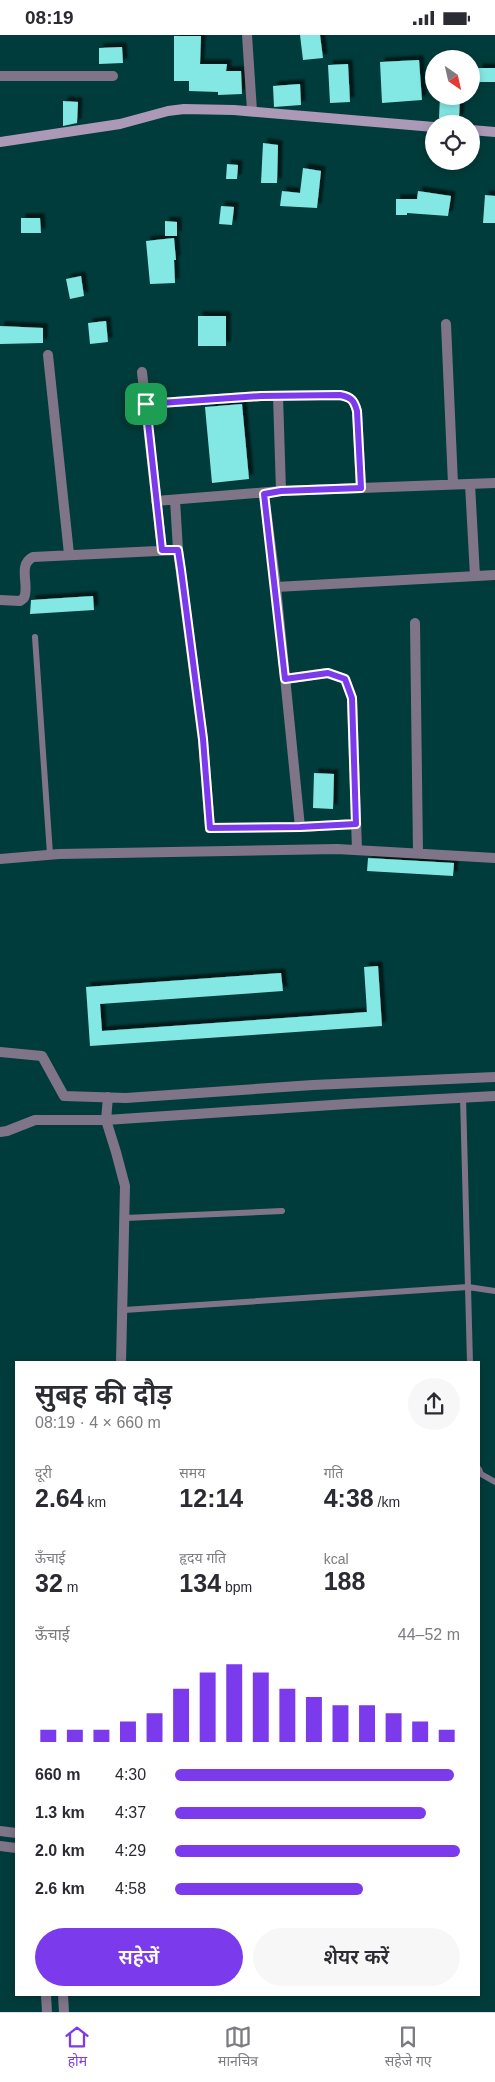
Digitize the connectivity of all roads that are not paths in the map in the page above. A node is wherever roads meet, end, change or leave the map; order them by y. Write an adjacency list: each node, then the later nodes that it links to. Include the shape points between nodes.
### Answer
1 (247, 35): 4 (street)
2 (0, 76): 3 (street)
3 (113, 76)
4 (252, 111): 5 (street); 8 (street, via 184,109 112,126)
5 (425, 126)
6 (480, 131): 7 (street)
7 (495, 132)
8 (0, 142)
9 (446, 324): 16 (street)
10 (48, 355): 24 (street)
11 (142, 372): 13 (street)
12 (278, 396): 13 (street); 17 (street, via 349,396 357,411); 18 (street)
13 (146, 404): 21 (street)
14 (470, 483): 15 (street); 16 (street); 26 (street)
15 (495, 483)
16 (453, 484): 17 (street)
17 (361, 488): 18 (street)
18 (281, 491): 19 (street)
19 (264, 494): 20 (street); 27 (street)
20 (175, 500): 21 (street); 23 (street)
21 (156, 501): 22 (street)
22 (162, 550): 23 (street); 24 (street)
23 (178, 550): 33 (street, via 203,739 210,828)
24 (69, 554): 28 (street, via 28,559 24,598 20,601)
25 (495, 575): 26 (street)
26 (475, 576): 27 (street)
27 (276, 587): 31 (street)
28 (0, 600)
29 (415, 623): 35 (street)
30 (35, 637): 36 (lane)
31 (285, 679): 32 (street, via 328,673 345,679 352,698); 33 (street)
32 (356, 824): 33 (street); 34 (street)
33 (300, 827)
34 (357, 850): 35 (street); 36 (street)
35 (418, 853): 37 (street)
36 (50, 855): 38 (street)
37 (495, 858)
38 (0, 859)
39 (0, 1052): 42 (street, via 42,1057 64,1096)
40 (495, 1077): 42 (street)
41 (495, 1096): 43 (street)
42 (108, 1097): 44 (street)
43 (463, 1097): 44 (street); 48 (lane)
44 (106, 1120): 45 (street, via 35,1120); 47 (street, via 125,1186)
45 (0, 1131)
46 (282, 1211): 47 (lane)
47 (125, 1218): 50 (street)
48 (468, 1287): 49 (lane); 50 (lane); 52 (lane)
49 (495, 1291)
50 (124, 1310): 51 (street)
51 (121, 1361)
52 (470, 1361)
53 (480, 1473): 54 (lane)
54 (495, 1482)
55 (0, 1831): 56 (street)
56 (15, 1833)
57 (0, 1847): 58 (street)
58 (15, 1848)
59 (46, 1996): 61 (street)
60 (63, 1996): 62 (street)
61 (47, 2012)
62 (64, 2012)

